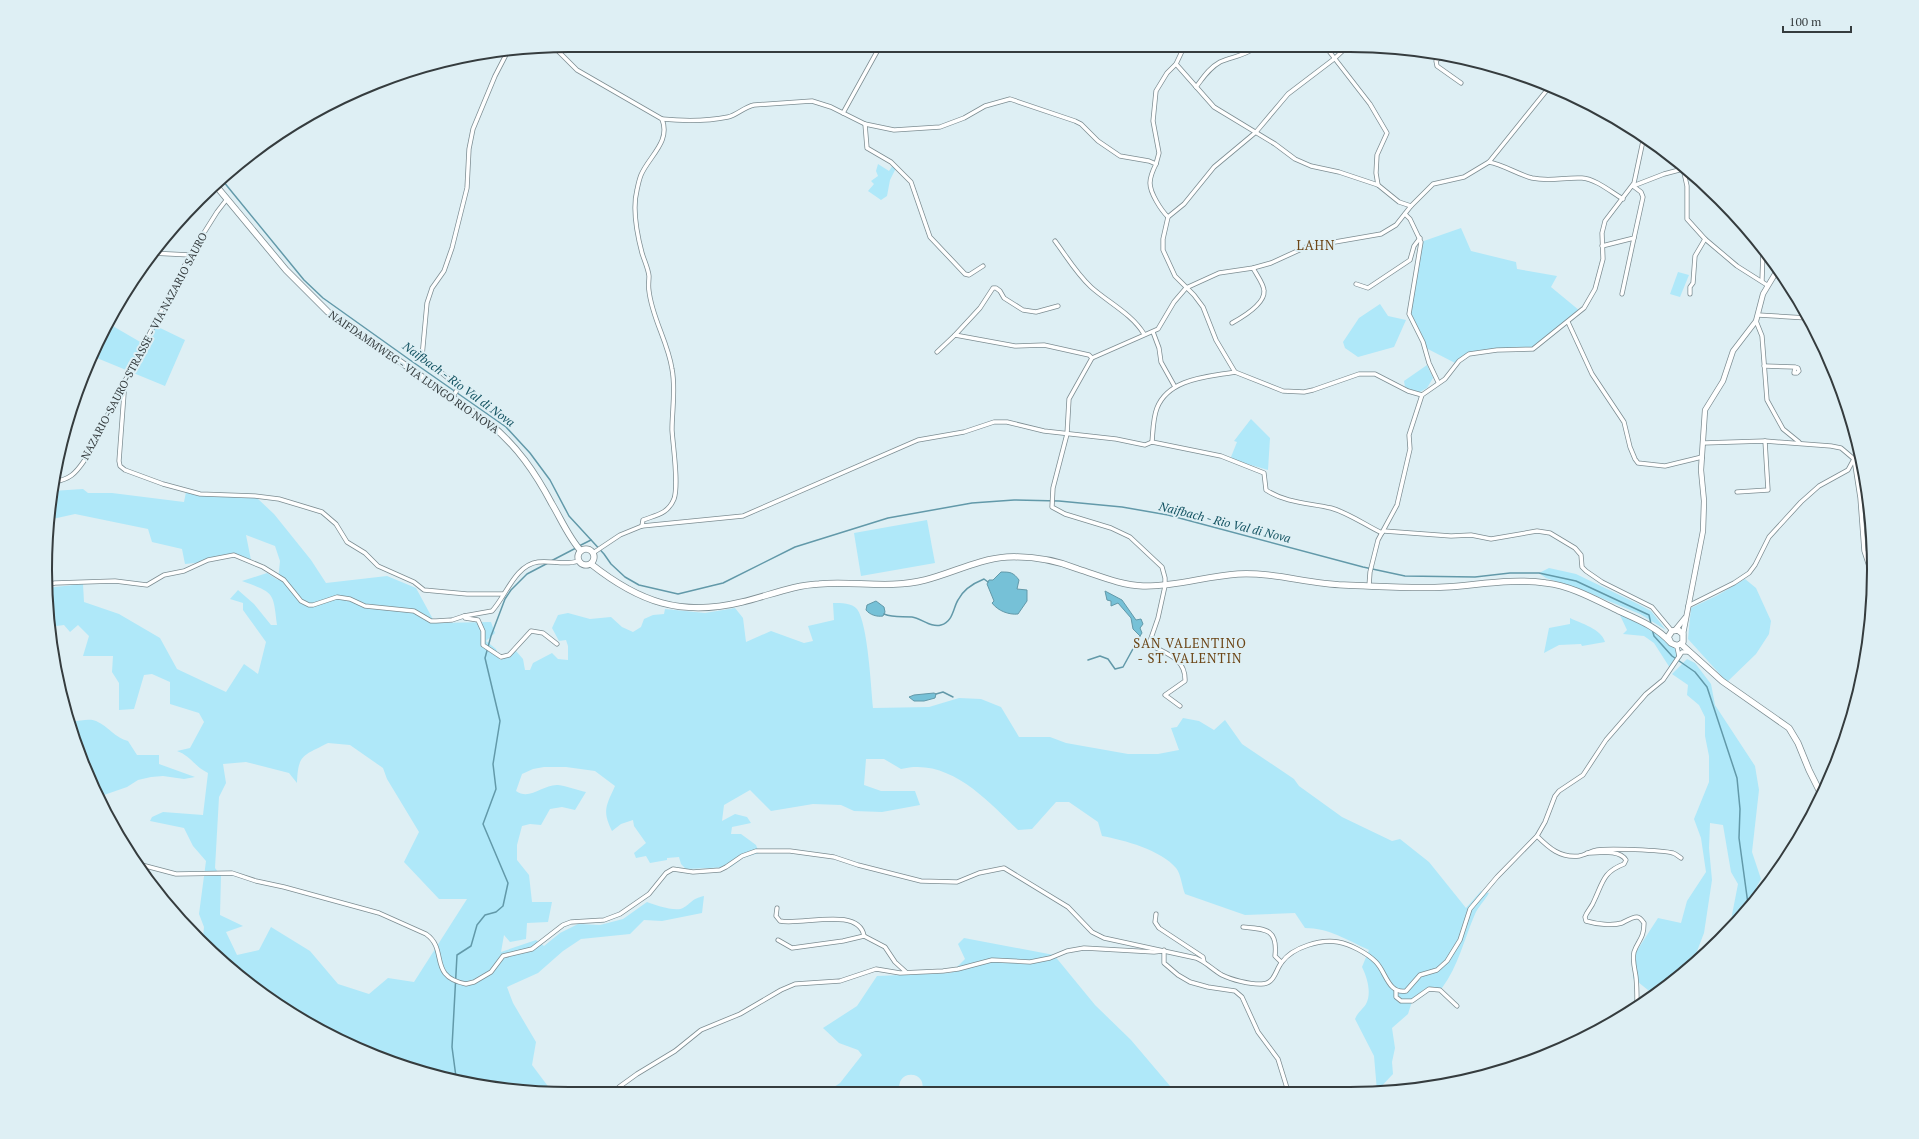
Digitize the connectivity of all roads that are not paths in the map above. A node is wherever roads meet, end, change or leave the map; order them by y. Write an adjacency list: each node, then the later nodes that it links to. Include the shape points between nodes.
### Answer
1 (559, 52): 15 (street, via 577,70)
2 (877, 52): 14 (street)
3 (1182, 52): 10 (street)
4 (1248, 52): 12 (street, via 1209,70)
5 (1329, 52): 8 (street)
6 (1342, 52): 8 (street)
7 (506, 56): 66 (street, via 494,76 473,129 467,188 452,248 444,271 432,288 427,303 422,357 459,387)
8 (1334, 59): 17 (street, via 1288,94); 23 (street, via 1370,104 1387,133 1377,155)
9 (1437, 60): 11 (street, via 1437,66)
10 (1176, 64): 12 (street); 20 (street, via 1156,91 1153,121 1159,153)
11 (1461, 83)
12 (1196, 87): 17 (street, via 1214,107)
13 (1546, 90): 19 (street)
14 (844, 113): 15 (street, via 812,101 805,101 754,105 728,117); 16 (street)
15 (662, 119): 76 (street, via 664,138 641,174 636,192 636,220 637,236 649,275 648,290 672,370 676,492 671,505 664,513 644,520)
16 (865, 124): 20 (street, via 894,130 940,127 985,106 1010,99 1075,120 1098,141 1120,156); 39 (street, via 867,148 891,162 911,182 930,237 965,274 969,275)
17 (1256, 132): 23 (street, via 1299,161); 30 (street, via 1214,167 1184,204)
18 (1642, 143): 24 (street)
19 (1489, 162): 27 (street, via 1503,165 1532,178 1582,178); 28 (street, via 1464,177 1433,184)
20 (1156, 164): 30 (street, via 1150,186)
21 (1679, 170): 24 (street)
22 (1684, 175): 33 (street, via 1687,218)
23 (1378, 185): 28 (street, via 1399,202)
24 (1633, 186): 27 (street); 32 (street, via 1643,197)
25 (219, 189): 26 (main road, NAIFDAMMWEG - VIA LUNGO RIO NOVA)
26 (227, 198): 37 (street, NAZARIO-SAURO-STRASSE - VIA NAZARIO SAURO); 66 (main road, NAIFDAMMWEG - VIA LUNGO RIO NOVA, via 286,270 328,312)
27 (1623, 199): 35 (street, via 1604,221)
28 (1411, 206): 29 (street)
29 (1405, 214): 31 (street); 40 (street, via 1396,225 1381,234 1306,246 1271,263)
30 (1168, 217): 45 (street, via 1163,250 1170,268)
31 (1420, 238): 43 (street, via 1416,241 1410,260 1368,288); 63 (street, via 1420,253 1409,314)
32 (1634, 238): 35 (street); 46 (street)
33 (1705, 239): 42 (street, via 1737,266); 47 (street, via 1695,256)
34 (1055, 241): 55 (street, via 1075,270 1091,287 1139,325)
35 (1602, 246): 52 (street, via 1603,259 1595,289 1584,308)
36 (159, 253): 37 (street)
37 (190, 255): 62 (street, NAZARIO-SAURO-STRASSE - VIA NAZARIO SAURO)
38 (1763, 259): 42 (street)
39 (983, 266)
40 (1253, 268): 45 (street, via 1219,273); 53 (street, via 1264,290 1263,295 1252,311)
41 (1774, 274): 44 (street)
42 (1762, 281): 44 (street)
43 (1356, 284)
44 (1767, 285): 49 (street, via 1762,294)
45 (1186, 288): 54 (street); 61 (street, via 1203,307 1216,340)
46 (1622, 294)
47 (1690, 294)
48 (1058, 306): 56 (street, via 1036,312 1023,310 993,288 980,308)
49 (1758, 315): 50 (street); 51 (street)
50 (1802, 318)
51 (1756, 321): 59 (street, via 1762,336); 70 (street, via 1733,351 1723,381 1705,410)
52 (1568, 322): 63 (street, via 1533,349 1469,354 1459,361 1445,379); 72 (street, via 1592,374 1624,422 1630,447 1638,462 1665,466)
53 (1232, 323)
54 (1153, 332): 55 (street); 64 (street, via 1161,362)
55 (1144, 334): 58 (street)
56 (955, 336): 57 (street); 58 (street, via 1015,346 1044,345 1089,355)
57 (937, 352)
58 (1092, 358): 67 (street, via 1069,399)
59 (1764, 366): 60 (street); 71 (street, via 1766,400 1783,429)
60 (1795, 367)
61 (1235, 372): 64 (street, via 1191,380); 65 (street, via 1283,391 1304,392 1359,374 1375,374 1408,391)
62 (125, 380): 74 (street, NAZARIO-SAURO-STRASSE - VIA NAZARIO SAURO, via 75,474); 86 (street, via 119,461 125,470 200,494 279,499 315,509 330,518 347,542 378,566 414,582 424,590 475,595)
63 (1438, 382): 65 (street)
64 (1174, 387): 69 (street, via 1158,406)
65 (1422, 395): 77 (street, via 1409,435 1410,450 1397,505)
66 (453, 397): 78 (main road, NAIFDAMMWEG - VIA LUNGO RIO NOVA, via 489,423 521,453)
67 (1067, 434): 69 (street, via 1145,445); 76 (street, via 1007,422 994,422 964,432 918,440 743,516); 84 (street, via 1052,496 1054,509 1130,537 1162,567)
68 (1765, 441): 70 (street); 71 (street); 75 (street, via 1768,490)
69 (1152, 442): 77 (street, via 1221,456 1260,470 1265,476 1266,490 1271,493 1288,500 1341,512)
70 (1703, 442): 72 (street)
71 (1800, 443): 73 (street, via 1842,448)
72 (1702, 457): 87 (street, via 1703,531)
73 (1854, 459): 80 (street); 87 (street, via 1848,470 1819,486 1801,502 1770,537 1749,573)
74 (60, 481)
75 (1737, 492)
76 (642, 526): 79 (street, via 620,535)
77 (1383, 532): 85 (street, via 1378,540); 91 (street, via 1471,535 1491,539 1537,531 1550,533 1575,548 1581,555 1582,567 1586,571 1652,607)
78 (579, 548): 79 (main road); 81 (main road)
79 (595, 552): 82 (main road)
80 (1867, 559)
81 (578, 561): 82 (main road, via 584,565); 86 (street, via 570,564 538,562 527,566 519,572)
82 (591, 564): 84 (main road, via 610,579 639,595 670,605 705,608 811,585 906,583 925,580 975,563 1002,558 1036,557 1129,584)
83 (52, 584): 88 (street, via 115,581 147,585 208,560 234,556 262,567 284,580 301,601 309,605 337,597 350,599 365,606 414,611 431,620 452,620)
84 (1165, 586): 85 (main road, via 1229,575 1256,574); 98 (street, via 1149,644 1180,661 1185,681 1165,695)
85 (1369, 586): 90 (main road, via 1443,587 1544,582 1574,590)
86 (503, 594): 88 (street, via 492,611)
87 (1688, 606): 89 (street)
88 (464, 616): 94 (street, via 478,620 483,631 482,640 487,648 501,657 509,655 531,631 544,633)
89 (1686, 616): 91 (street); 92 (street)
90 (1659, 630): 91 (main road); 93 (main road)
91 (1673, 631): 92 (main road); 93 (main road, via 1668,637)
92 (1683, 639): 93 (main road); 95 (street); 96 (main road)
93 (1671, 643): 97 (street, via 1677,647)
94 (557, 644)
95 (1682, 652): 96 (street); 97 (street)
96 (1693, 654): 99 (main road, via 1722,681 1789,728)
97 (1679, 656): 100 (street, via 1663,680 1646,694 1606,740 1583,775 1555,796)
98 (1180, 706)
99 (1818, 789)
100 (1537, 836): 101 (street, via 1556,852 1574,856); 113 (street, via 1497,877 1468,912 1460,940 1447,961 1437,970 1420,975 1406,991)
101 (1587, 853): 102 (street, via 1596,850 1663,851); 114 (street, via 1614,853 1626,860 1624,864 1610,870 1585,917 1586,921 1591,923 1619,924 1635,917 1644,923 1642,940 1634,952)
102 (1681, 858)
103 (145, 866): 109 (street, via 176,874 232,873 379,913 426,934 432,939 441,968 448,977 466,984 491,972 503,956 532,949 571,922 604,920 620,914 649,894 666,873 673,869 692,872 720,870 749,852 771,850 834,856 858,865 921,881 957,882 979,873 1004,868 1068,907 1092,932 1104,938)
104 (777, 908): 107 (street, via 776,916 780,921 828,919 855,922 863,930)
105 (1156, 914): 110 (street, via 1155,922 1159,928 1203,957)
106 (1244, 927): 111 (street, via 1264,929 1272,935 1276,944 1275,956)
107 (864, 936): 108 (street, via 792,948); 112 (street, via 885,946 895,962)
108 (778, 940)
109 (1164, 950): 110 (street); 112 (street, via 1154,952 1084,948 1030,962 992,960 958,969); 117 (street, via 1164,962 1185,980 1235,991 1242,997 1258,1032 1278,1059)
110 (1204, 962): 111 (street, via 1226,977 1263,984 1274,978)
111 (1281, 962): 113 (street, via 1313,944 1329,941 1341,943 1374,960)
112 (906, 972): 116 (street, via 876,969 840,981 789,986 740,1014 702,1030 675,1051)
113 (1396, 991): 115 (street, via 1396,997 1402,1001 1412,1001 1429,990 1440,990)
114 (1637, 1000)
115 (1457, 1006)
116 (619, 1087)
117 (1287, 1087)

